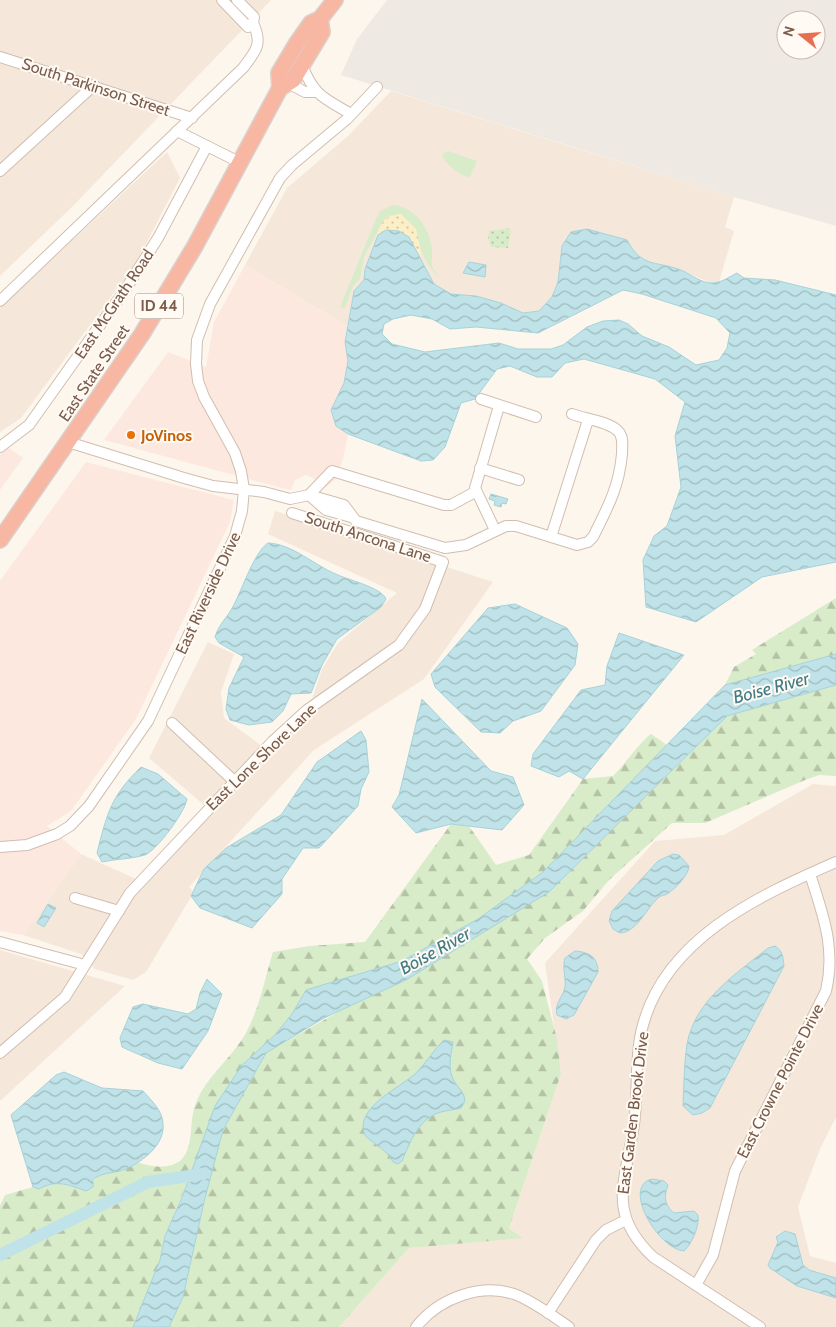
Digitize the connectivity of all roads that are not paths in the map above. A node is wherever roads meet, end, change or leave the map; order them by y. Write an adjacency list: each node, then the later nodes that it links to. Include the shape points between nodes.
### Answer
1 (222, 0): 5 (street, via 248,27)
2 (237, 0): 5 (street, via 254,16)
3 (335, 0): 4 (highway, East State Street / ID 44)
4 (320, 18): 7 (highway, East State Street / ID 44, via 322,32); 9 (highway, East State Street / ID 44, via 311,23 279,73)
5 (253, 23): 13 (street, via 258,34 255,53 244,68)
6 (0, 56): 8 (street, South Parkinson Street)
7 (302, 64): 9 (highway, East State Street / ID 44, via 293,80); 11 (street)
8 (94, 85): 13 (street, South Parkinson Street); 17 (street)
9 (284, 86): 11 (street); 16 (highway, East State Street / ID 44)
10 (377, 87): 12 (street, East Riverside Drive)
11 (316, 92): 12 (street)
12 (351, 114): 28 (street, East Riverside Drive, via 280,178 198,330 195,352 198,380 235,453)
13 (192, 118): 14 (street)
14 (177, 131): 15 (street, South Parkinson Street); 18 (street)
15 (207, 146): 16 (street, South Parkinson Street); 25 (street, East McGrath Road, via 158,238 114,306 29,425)
16 (239, 162): 24 (highway, East State Street / ID 44, via 195,246 142,334)
17 (0, 171)
18 (0, 301)
19 (481, 399): 20 (street)
20 (499, 406): 22 (street); 26 (street)
21 (572, 414): 23 (street)
22 (536, 417)
23 (588, 420): 33 (street); 33 (street, via 612,427 621,435 618,483 588,542 577,544)
24 (68, 442): 28 (street, via 184,478); 34 (highway, East State Street / ID 44)
25 (0, 447)
26 (480, 468): 27 (street); 29 (street)
27 (519, 480)
28 (244, 489): 30 (street, via 290,499); 38 (street, East Riverside Drive, via 235,536 140,733 89,806 70,826 40,842)
29 (475, 492): 30 (street, via 451,505 444,505 332,471); 32 (street)
30 (309, 495): 32 (street, via 344,505 356,522 445,548 466,545)
31 (292, 513): 35 (street, South Ancona Lane)
32 (495, 530): 33 (street, via 516,526)
33 (551, 537)
34 (0, 540)
35 (443, 562): 37 (street, East Lone Shore Lane, via 425,609 399,645 306,710)
36 (172, 723): 37 (street)
37 (234, 781): 42 (street, East Lone Shore Lane, via 144,877)
38 (0, 847)
39 (836, 862): 40 (street, East Garden Brook Drive)
40 (810, 874): 45 (street, East Crowne Pointe Drive, via 830,939); 47 (street, East Garden Brook Drive, via 748,904 727,918 681,958 658,990 642,1032 638,1054 636,1117 622,1185)
41 (74, 898): 42 (street)
42 (119, 911): 44 (street, East Lone Shore Lane)
43 (0, 942): 44 (street)
44 (85, 965): 46 (street, East Lone Shore Lane, via 65,998)
45 (834, 966): 48 (street, East Crowne Pointe Drive, via 826,991 735,1171 713,1255)
46 (0, 1053)
47 (626, 1220): 48 (street, via 638,1242 653,1257); 49 (street, via 606,1230 596,1240)
48 (696, 1285): 52 (street)
49 (548, 1313): 50 (street, via 518,1296 494,1290 483,1291 448,1300); 51 (street)
50 (416, 1327)
51 (569, 1327)
52 (760, 1327)

